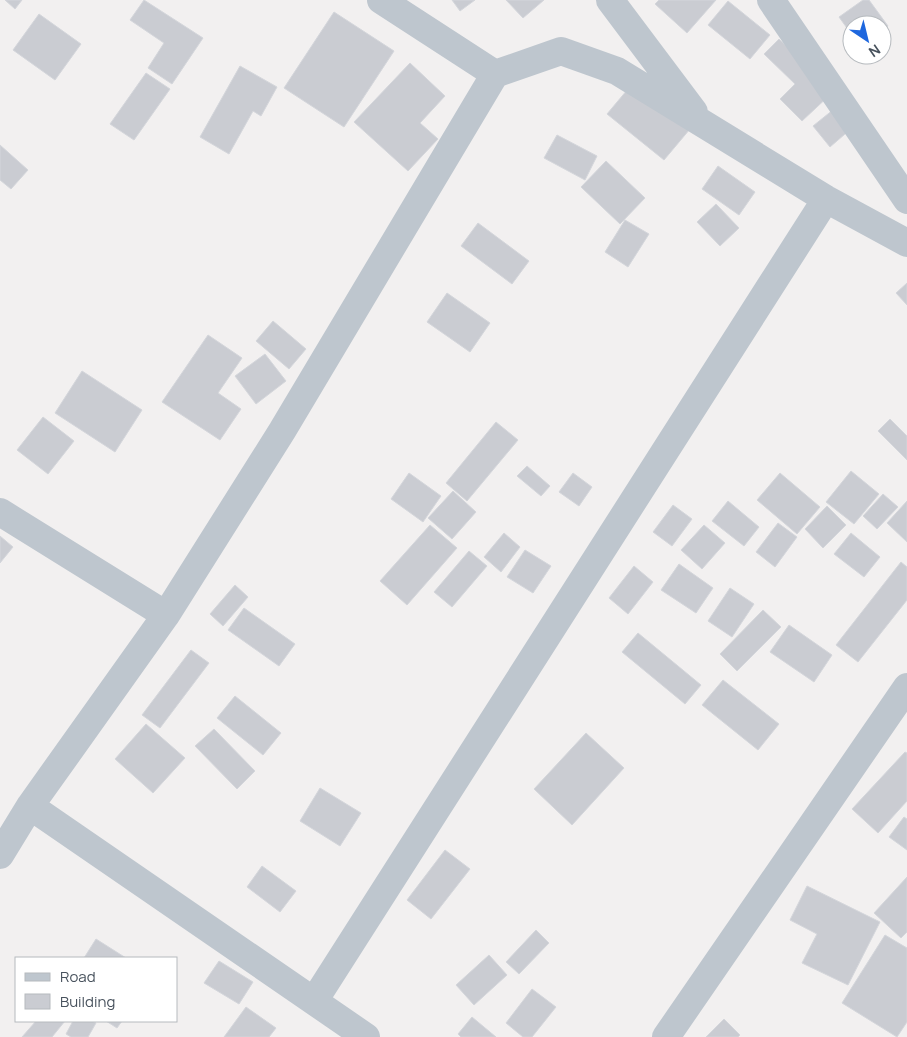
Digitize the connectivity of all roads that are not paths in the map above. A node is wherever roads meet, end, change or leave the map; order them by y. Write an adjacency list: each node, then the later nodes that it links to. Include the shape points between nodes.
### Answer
1 (380, 0): 4 (street)
2 (610, 0): 5 (street)
3 (771, 0): 7 (street)
4 (494, 74): 5 (street, via 561,51 617,71); 10 (street, via 282,431)
5 (702, 124): 6 (street)
6 (826, 199): 8 (street); 14 (street)
7 (907, 200)
8 (907, 243)
9 (0, 512): 10 (street)
10 (166, 614): 12 (street)
11 (907, 687): 16 (street)
12 (30, 806): 13 (street); 14 (street)
13 (0, 855)
14 (314, 1001): 15 (street)
15 (366, 1037)
16 (666, 1037)

